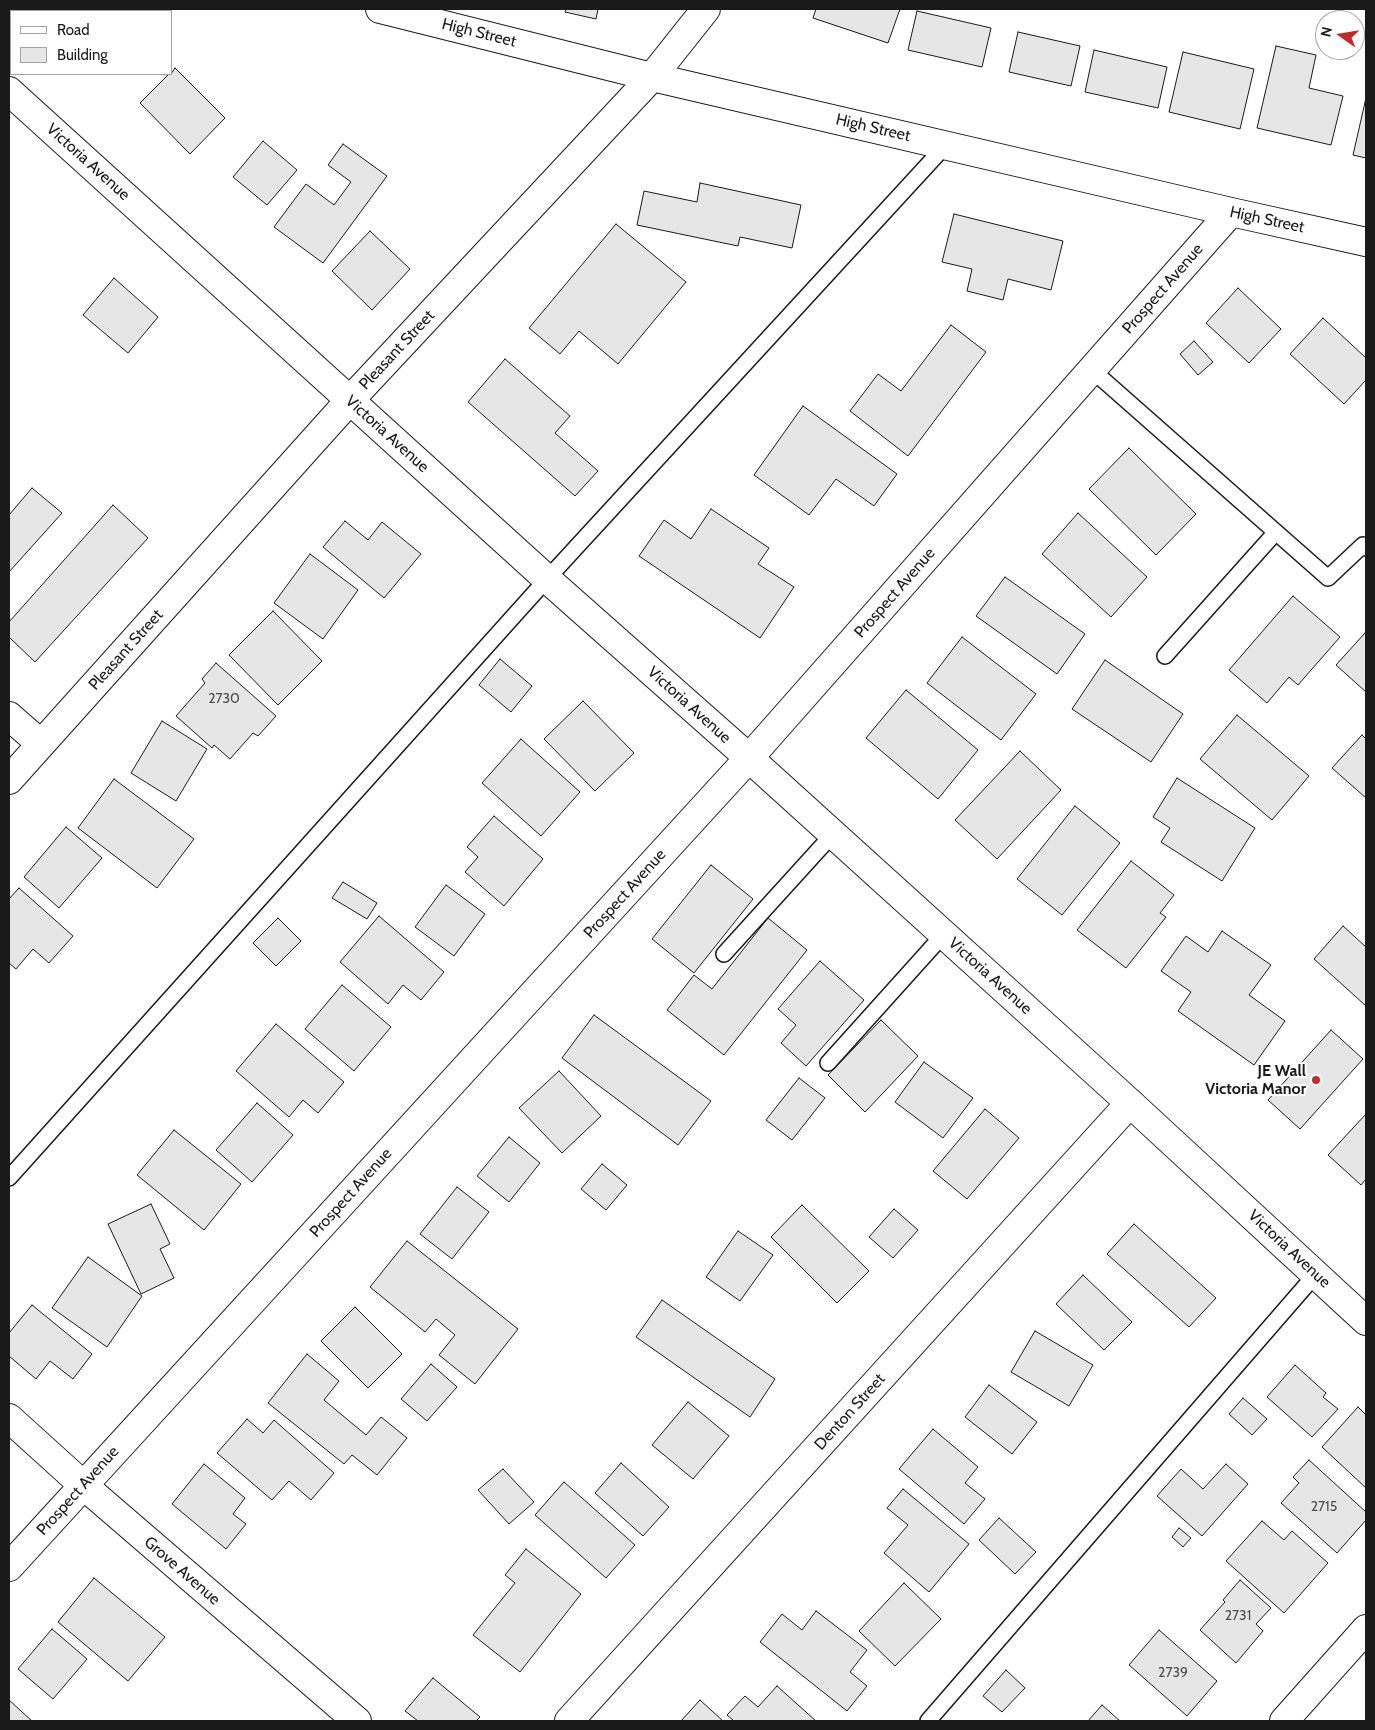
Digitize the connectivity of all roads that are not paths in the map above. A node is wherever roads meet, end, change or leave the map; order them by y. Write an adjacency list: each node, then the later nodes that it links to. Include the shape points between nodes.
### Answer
1 (380, 9): 3 (street, High Street)
2 (706, 9): 3 (street, Pleasant Street)
3 (652, 76): 5 (street, High Street); 9 (street, Pleasant Street)
4 (9, 91): 9 (street, Victoria Avenue)
5 (946, 145): 6 (street, High Street); 12 (lane)
6 (1231, 212): 7 (street, High Street); 8 (street, Prospect Avenue)
7 (1366, 242)
8 (1092, 370): 10 (lane); 16 (street, Prospect Avenue)
9 (350, 400): 12 (street, Victoria Avenue); 15 (street, Pleasant Street)
10 (1276, 532): 11 (lane, via 1328,578 1363,545); 13 (lane)
11 (1366, 548)
12 (547, 580): 16 (street, Victoria Avenue); 23 (lane)
13 (1165, 656)
14 (9, 716): 15 (street)
15 (41, 744): 17 (street, Pleasant Street)
16 (749, 758): 18 (street, Victoria Avenue); 27 (street, Prospect Avenue)
17 (9, 780)
18 (833, 834): 19 (street, Victoria Avenue); 20 (lane)
19 (944, 934): 21 (lane); 22 (street, Victoria Avenue)
20 (724, 954)
21 (828, 1063)
22 (1130, 1103): 24 (street, Victoria Avenue); 31 (street, Denton Street)
23 (9, 1178)
24 (1316, 1274): 25 (street, Victoria Avenue); 32 (lane)
25 (1366, 1321)
26 (9, 1418): 27 (street, Grove Avenue)
27 (83, 1486): 28 (street, Prospect Avenue); 30 (street, Grove Avenue)
28 (9, 1567)
29 (1366, 1628): 33 (street)
30 (357, 1721)
31 (569, 1721)
32 (928, 1721)
33 (1284, 1721)

